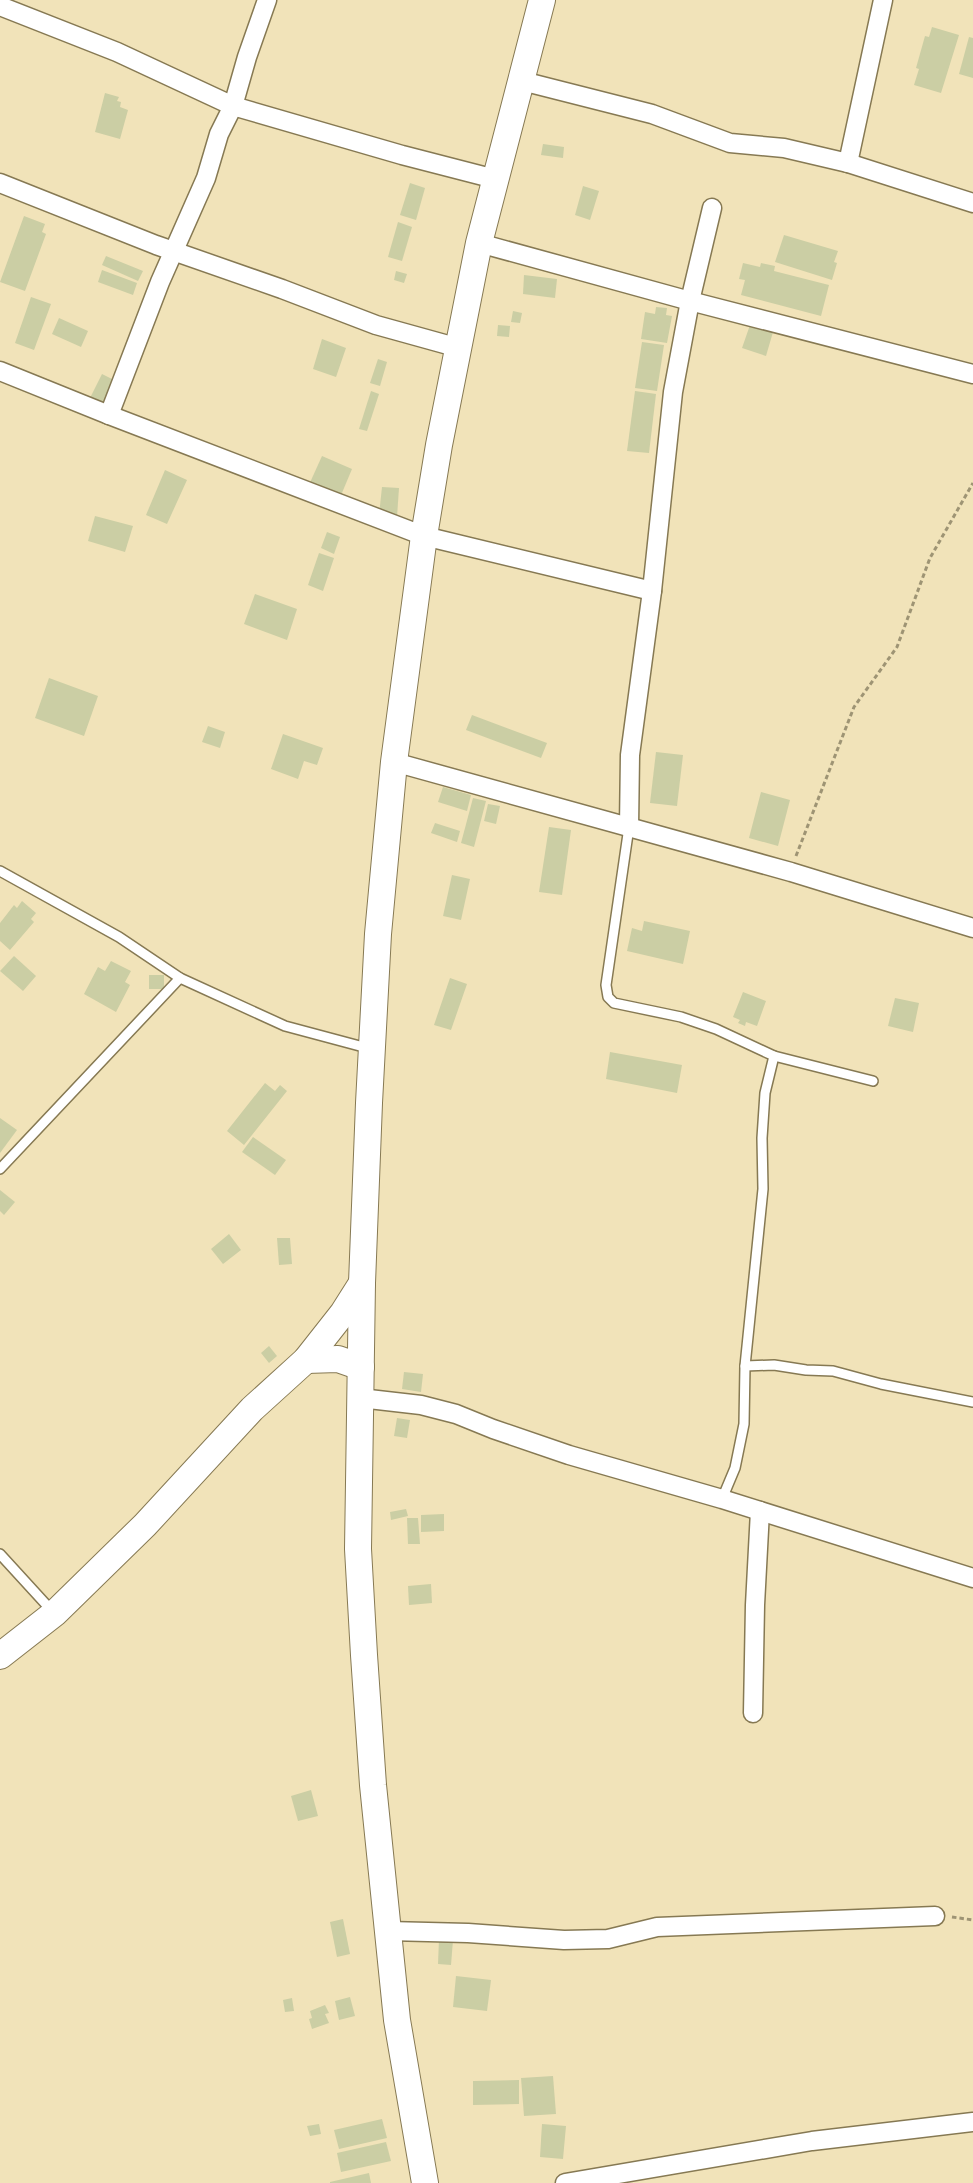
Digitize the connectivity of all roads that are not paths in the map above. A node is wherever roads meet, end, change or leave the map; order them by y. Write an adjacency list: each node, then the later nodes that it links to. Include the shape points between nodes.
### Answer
1 (267, 0): 6 (street)
2 (542, 0): 5 (main road)
3 (883, 0): 7 (street)
4 (0, 6): 6 (street, via 117,52)
5 (522, 81): 7 (street, via 652,114 730,143 784,148); 8 (main road)
6 (233, 106): 8 (street); 13 (street)
7 (848, 163): 10 (street)
8 (495, 179): 12 (main road)
9 (0, 183): 13 (street)
10 (973, 203)
11 (712, 208): 14 (street)
12 (479, 243): 14 (street); 15 (main road)
13 (174, 251): 15 (street, via 376,325); 18 (street)
14 (690, 301): 17 (street); 20 (street, via 673,392)
15 (459, 348): 19 (main road)
16 (0, 371): 18 (street)
17 (973, 374)
18 (109, 415): 19 (street)
19 (424, 536): 20 (street); 21 (main road)
20 (652, 591): 22 (street, via 630,755)
21 (394, 762): 22 (street); 26 (main road)
22 (629, 827): 24 (street); 27 (lane, via 606,985 608,997 614,1003 716,1029)
23 (2, 875): 25 (lane, via 119,937)
24 (973, 928)
25 (180, 978): 26 (lane, via 285,1026); 29 (lane)
26 (372, 1049): 30 (main road)
27 (774, 1056): 28 (lane); 32 (lane, via 765,1093 763,1189)
28 (873, 1081)
29 (0, 1169)
30 (362, 1283): 31 (main road); 33 (main road)
31 (306, 1360): 33 (main road, via 338,1359); 40 (main road, via 252,1409 145,1525)
32 (745, 1366): 35 (lane, via 833,1371); 36 (lane, via 744,1424 735,1468)
33 (361, 1367): 34 (main road)
34 (360, 1398): 36 (street, via 421,1405 456,1414 569,1455); 44 (main road, via 358,1549)
35 (973, 1402)
36 (722, 1499): 37 (street)
37 (760, 1512): 39 (street); 42 (street)
38 (0, 1554): 40 (lane)
39 (973, 1578)
40 (55, 1613): 41 (main road)
41 (0, 1656)
42 (753, 1713)
43 (935, 1916): 44 (street, via 657,1927 608,1939)
44 (388, 1930): 46 (main road, via 398,2020)
45 (973, 2122): 47 (street, via 812,2141)
46 (425, 2183)
47 (565, 2183)

